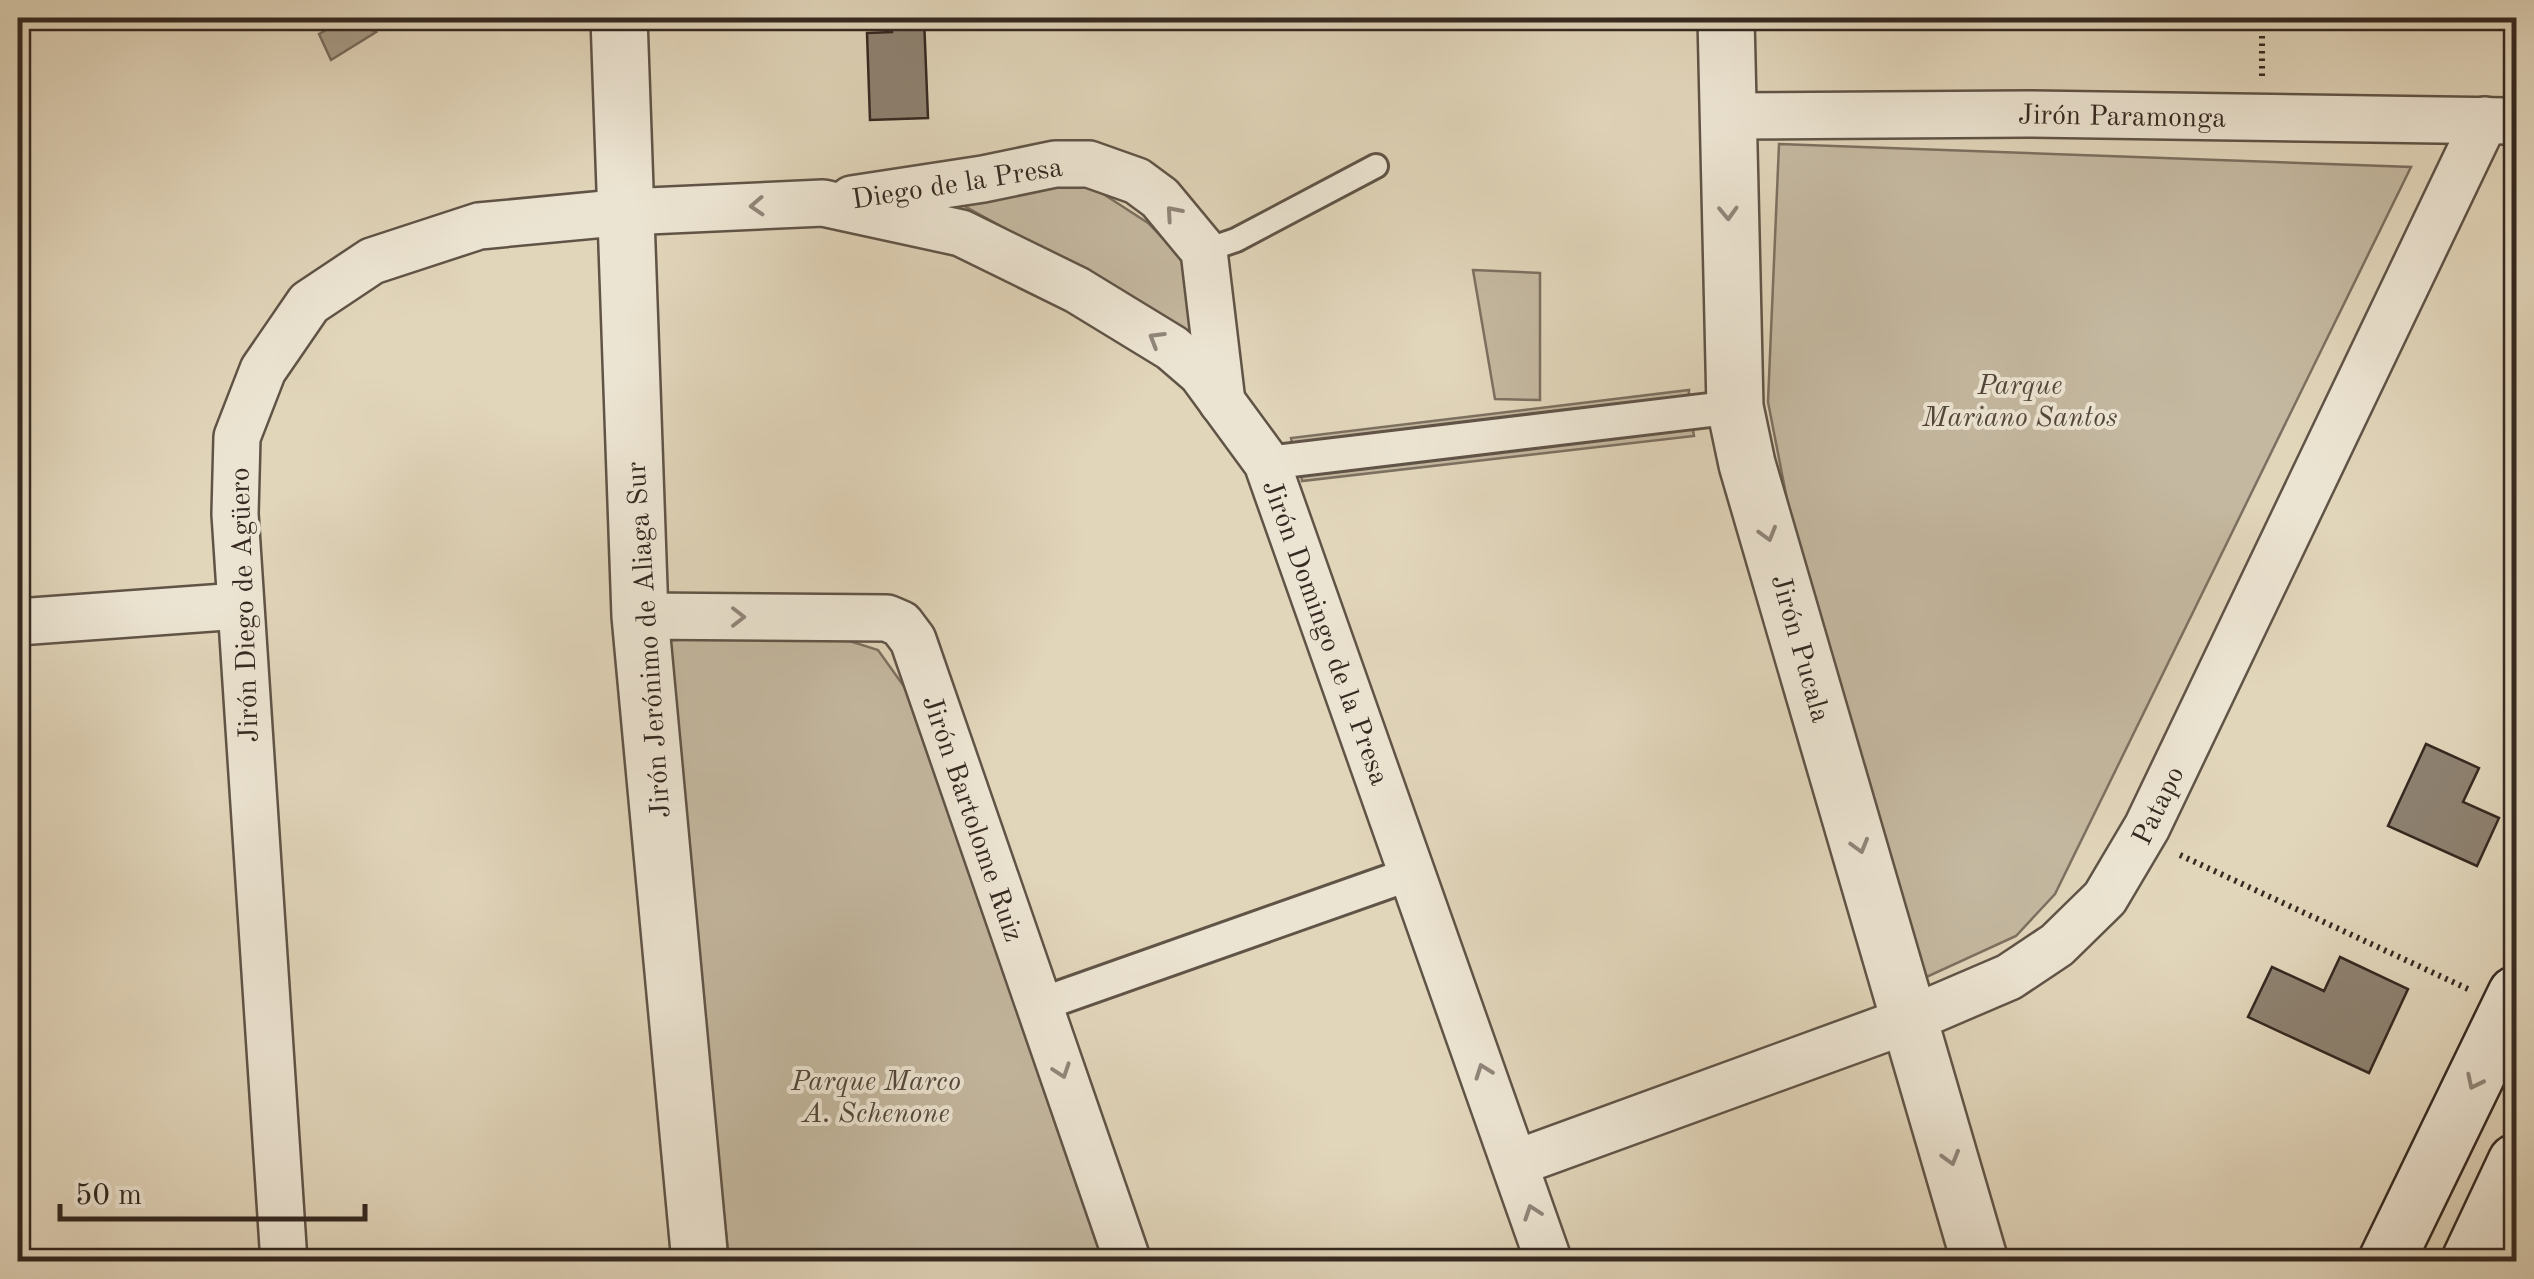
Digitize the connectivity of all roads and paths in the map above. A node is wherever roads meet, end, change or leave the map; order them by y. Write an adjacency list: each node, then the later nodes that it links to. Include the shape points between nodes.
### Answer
1 (619, 18): 9 (street, Jirón Jerónimo de Aliaga Sur)
2 (1726, 18): 4 (street, Jirón Pucala)
3 (2262, 18): 5 (path)
4 (1726, 116): 5 (street, Jirón Paramonga); 12 (street, Jirón Pucala, one-way to 12)
5 (2261, 117): 6 (street, Jirón Paramonga)
6 (2501, 120): 17 (street, Patapo)
7 (1376, 166): 10 (lane)
8 (823, 203): 9 (street, Jirón Domingo de la Presa, one-way to 9); 10 (street, Diego de la Presa, one-way to 8, via 1138,181 1090,164 1055,164); 11 (street, Jirón Domingo de la Presa, one-way to 8, via 1172,348 1076,290 961,233)
9 (626, 212): 14 (street, Jirón Diego de Agüero, via 479,226 372,261 309,303 263,370 237,437); 15 (street, Jirón Jerónimo de Aliaga Sur)
10 (1204, 251): 11 (street)
11 (1222, 404): 13 (street, Jirón Domingo de la Presa)
12 (1735, 407): 13 (street); 21 (street, Jirón Pucala, one-way to 21)
13 (1267, 462): 18 (street, Jirón Domingo de la Presa)
14 (239, 606): 16 (street); 24 (street, Jirón Diego de Agüero)
15 (640, 616): 20 (street, Jirón Bartolome Ruiz, one-way to 20, via 887,618 901,624 913,640); 25 (street, Jirón Jerónimo de Aliaga Sur)
16 (18, 622)
17 (2142, 838): 19 (path); 21 (street, Patapo, via 2104,898 2057,946 2009,976)
18 (1413, 872): 20 (street); 22 (street, Jirón Domingo de la Presa, one-way to 18)
19 (2513, 1001): 29 (street, one-way to 29)
20 (1038, 1005): 26 (street, Jirón Bartolome Ruiz, one-way to 26)
21 (1911, 1019): 22 (street, Patapo); 28 (street, Jirón Pucala, one-way to 28)
22 (1516, 1162): 27 (street, Jirón Domingo de la Presa, one-way to 22)
23 (2516, 1162): 30 (street)
24 (284, 1262)
25 (700, 1262)
26 (1128, 1262)
27 (1549, 1262)
28 (1980, 1262)
29 (2386, 1262)
30 (2469, 1262)

